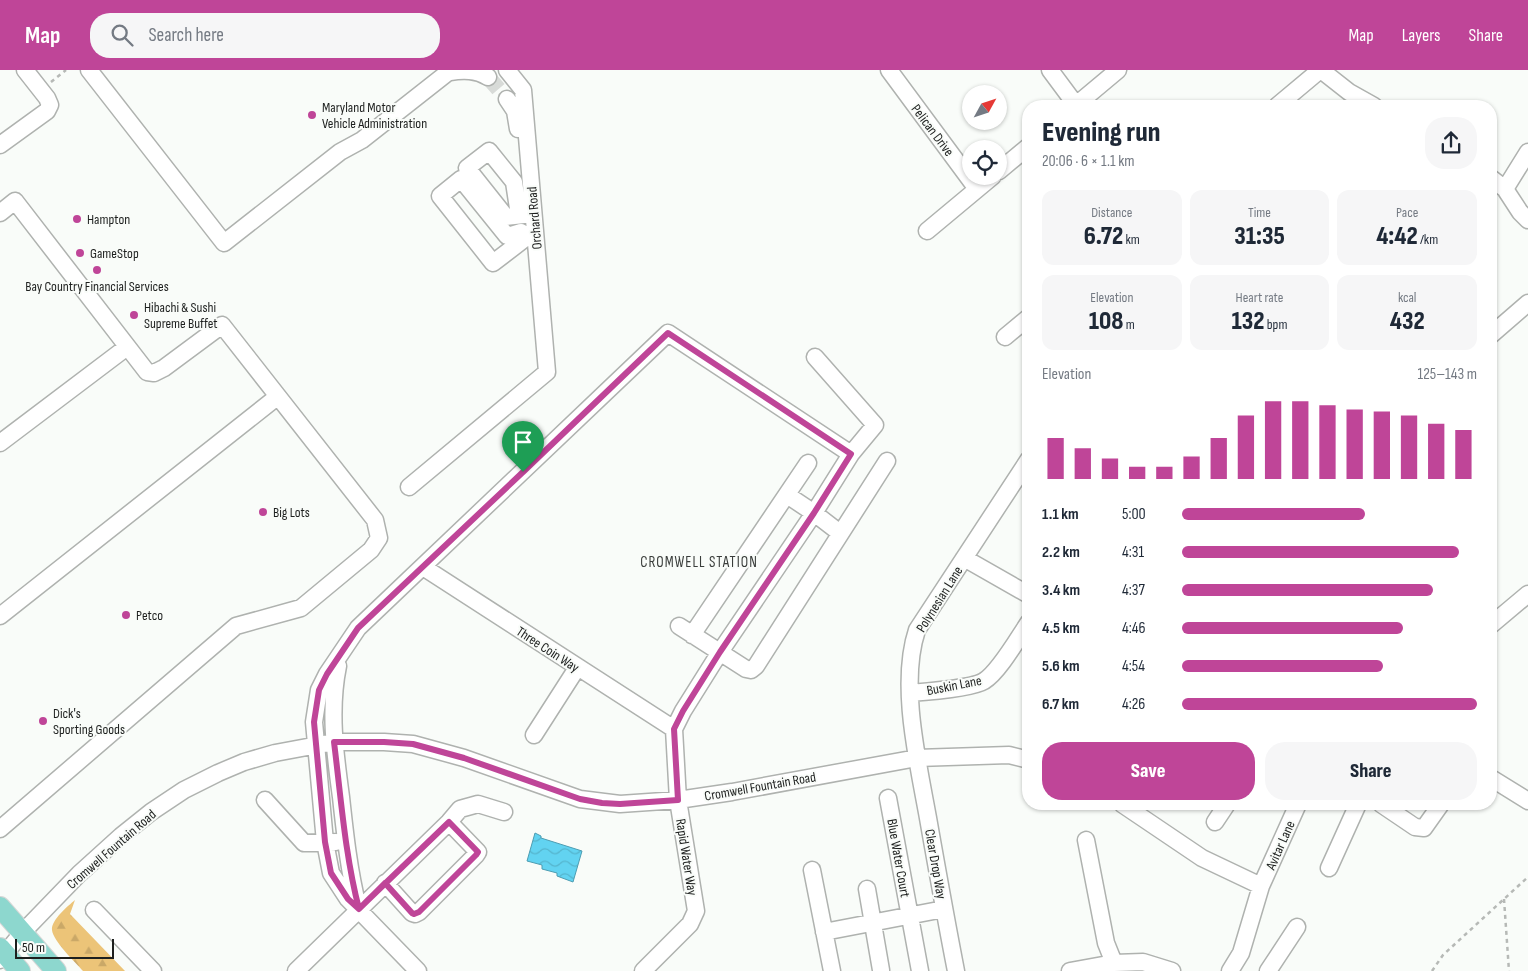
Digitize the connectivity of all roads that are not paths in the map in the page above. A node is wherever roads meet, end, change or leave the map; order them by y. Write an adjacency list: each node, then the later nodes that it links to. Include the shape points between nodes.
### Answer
1 (25, 70): 15 (street, via 50,105 47,112)
2 (89, 70): 8 (street, via 224,244 340,152 362,140)
3 (507, 70): 23 (street, Orchard Road, via 523,90)
4 (889, 70): 21 (street, Pelican Drive)
5 (1050, 70): 11 (street)
6 (1118, 70): 12 (street)
7 (1321, 70): 13 (street); 14 (street)
8 (450, 71): 9 (street, via 465,70)
9 (488, 77)
10 (507, 99): 23 (street, via 515,111 523,170)
11 (1071, 100)
12 (1082, 100)
13 (1284, 100)
14 (1363, 100)
15 (0, 145)
16 (1022, 152): 18 (street)
17 (1528, 152): 22 (street)
18 (1007, 164)
19 (1497, 183): 22 (street)
20 (982, 185): 21 (street)
21 (977, 189): 26 (street)
22 (1505, 189): 25 (street)
23 (531, 190): 27 (street, Orchard Road, via 526,214)
24 (0, 213): 32 (street, via 15,201)
25 (1528, 220)
26 (927, 232)
27 (531, 234): 27 (street, via 521,232 508,236 461,179 440,196 493,263); 40 (street, Orchard Road, via 547,372)
28 (1528, 303): 30 (street)
29 (1022, 323): 31 (street)
30 (1497, 330)
31 (1005, 337)
32 (126, 347): 34 (street, via 147,372 154,373 222,325); 35 (street)
33 (815, 357): 36 (street, via 875,425)
34 (277, 397): 48 (street); 75 (street, via 375,520 379,538 371,550 301,608 236,626)
35 (0, 443)
36 (851, 454): 42 (street); 45 (street, via 668,333)
37 (887, 461): 43 (street)
38 (808, 463): 41 (street)
39 (1022, 470): 44 (street, Polynesian Lane)
40 (409, 488)
41 (787, 495): 42 (street); 51 (street, via 685,630)
42 (814, 513): 43 (street); 51 (street)
43 (840, 533): 51 (street, via 756,666 746,669)
44 (964, 558): 46 (street); 54 (street, Polynesian Lane, via 917,630 912,646)
45 (423, 567): 52 (street, via 358,628); 53 (street, Three Coin Way)
46 (1022, 590)
47 (1528, 594): 49 (street)
48 (0, 616)
49 (1497, 620)
50 (1022, 632): 54 (street, Buskin Lane, via 996,669 981,683)
51 (720, 652): 55 (street)
52 (340, 656): 57 (street, via 333,690); 58 (street, via 319,690 314,722)
53 (577, 668): 55 (street, Three Coin Way); 56 (street)
54 (910, 693): 59 (street, Polynesian Lane)
55 (674, 729): 64 (street, Rapid Water Way)
56 (534, 734)
57 (334, 742): 58 (street, Cromwell Fountain Road); 64 (street, Cromwell Fountain Road, via 413,744 464,758 580,799 602,803); 77 (street)
58 (316, 746): 78 (street); 92 (street, Cromwell Fountain Road, via 244,762 184,790 121,836)
59 (917, 758): 60 (street, Cromwell Fountain Road, via 1009,755); 64 (street, Cromwell Fountain Road); 86 (street, Clear Drop Way)
60 (1022, 758)
61 (1497, 782): 65 (street)
62 (888, 798): 88 (street, Blue Water Court)
63 (265, 800): 78 (street, via 304,843)
64 (678, 800): 101 (street, Rapid Water Way, via 696,911 690,924)
65 (1528, 801)
66 (1131, 810): 82 (street, via 1202,858)
67 (1223, 810): 74 (street)
68 (1295, 810): 82 (street, Avitar Lane)
69 (1355, 810): 79 (street)
70 (1390, 810): 71 (street, via 1415,827 1424,828)
71 (1437, 810)
72 (504, 812): 73 (street, via 478,804 460,809)
73 (449, 822): 81 (street); 81 (street, via 478,852 419,912 412,913)
74 (1215, 822)
75 (0, 829)
76 (1086, 840): 94 (street, via 1106,943)
77 (346, 841): 78 (street); 85 (street)
78 (325, 842): 85 (street, via 331,873 348,899)
79 (1329, 868)
80 (812, 870): 91 (street)
81 (385, 883): 85 (street)
82 (1262, 886): 107 (street, Avitar Lane, via 1241,952)
83 (867, 889): 89 (street)
84 (0, 907): 92 (main road)
85 (359, 909): 99 (street); 100 (street)
86 (944, 909): 88 (street, Blue Water Court); 104 (street, Clear Drop Way)
87 (94, 910): 98 (street)
88 (910, 917): 89 (street); 103 (street, Blue Water Court)
89 (873, 922): 91 (street); 95 (street)
90 (1297, 926): 108 (street)
91 (824, 932): 102 (street)
92 (22, 933): 93 (street, Cromwell Fountain Road); 97 (main road)
93 (2, 954): 96 (main road)
94 (1114, 963): 105 (street); 106 (street, via 1143,962)
95 (880, 970)
96 (20, 971)
97 (56, 971)
98 (153, 971)
99 (296, 971)
100 (418, 971)
101 (643, 971)
102 (832, 971)
103 (920, 971)
104 (956, 971)
105 (1070, 971)
106 (1172, 971)
107 (1230, 971)
108 (1268, 971)

